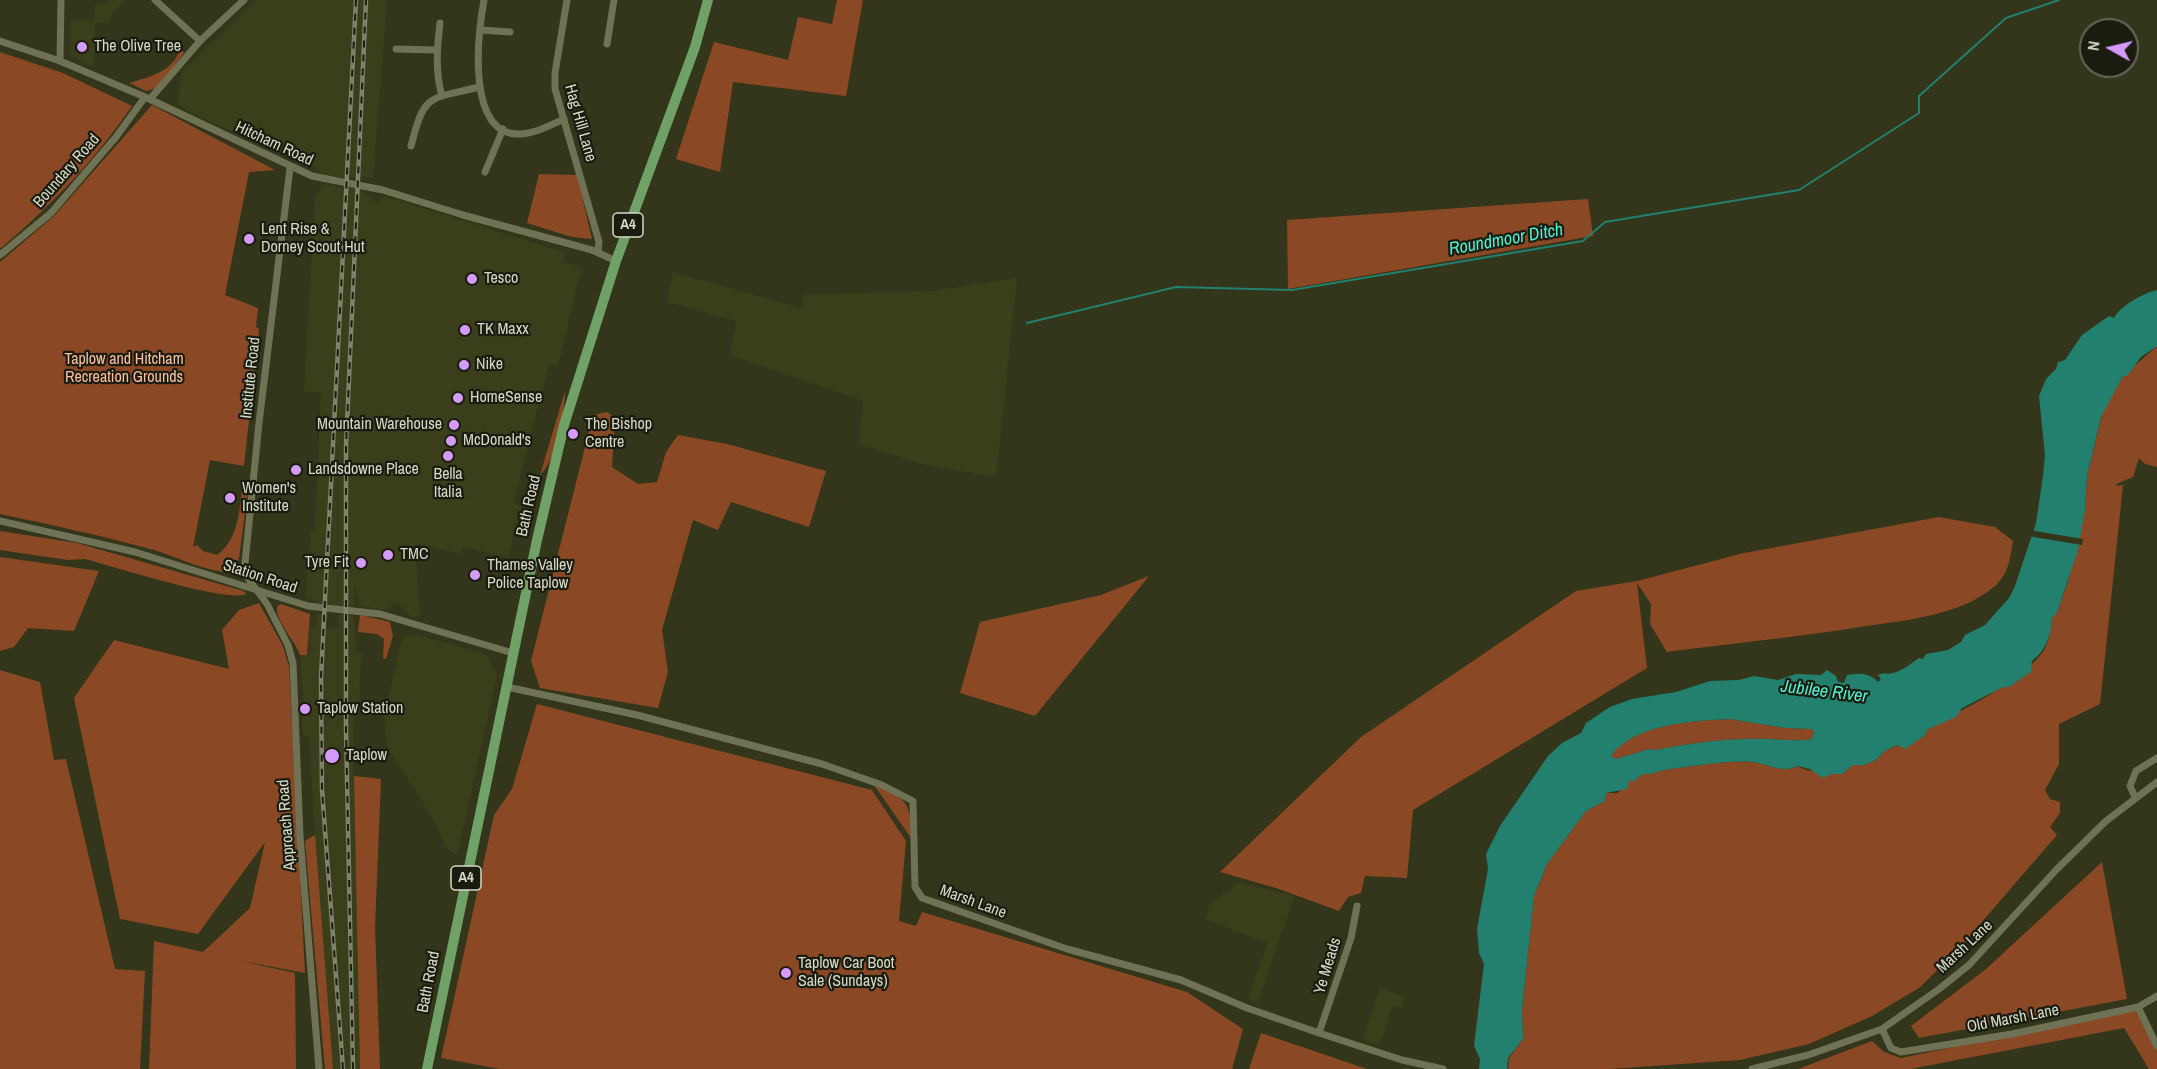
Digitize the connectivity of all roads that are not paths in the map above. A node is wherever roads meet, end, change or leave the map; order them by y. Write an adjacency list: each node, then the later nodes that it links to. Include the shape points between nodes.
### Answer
1 (62, 0): 16 (street)
2 (155, 0): 12 (street)
3 (244, 0): 12 (street, Boundary Road)
4 (484, 0): 9 (street)
5 (567, 0): 20 (street, Hag Hill Lane, via 554,82)
6 (614, 0): 13 (street)
7 (708, 0): 27 (main road, Bath Road / A4, via 688,66)
8 (440, 23): 15 (street)
9 (481, 30): 10 (street); 17 (street)
10 (510, 32)
11 (0, 41): 16 (street, Hitcham Road)
12 (200, 41): 19 (street, Boundary Road)
13 (607, 44)
14 (396, 49): 15 (street)
15 (436, 50): 18 (street)
16 (60, 61): 19 (street, Hitcham Road)
17 (479, 87): 18 (street); 21 (street, via 490,118)
18 (442, 96): 22 (street, via 432,99 420,111)
19 (148, 98): 23 (street, Hitcham Road); 26 (street, Boundary Road, via 51,213)
20 (564, 119): 21 (street, via 534,132 518,134); 25 (street, Hag Hill Lane, via 599,242)
21 (503, 129): 24 (street)
22 (411, 146)
23 (290, 168): 25 (street, Hitcham Road, via 317,178 383,190); 29 (street, Institute Road, via 245,558 244,573)
24 (485, 172)
25 (598, 252): 27 (street, Hitcham Road)
26 (0, 255)
27 (616, 261): 30 (main road, Bath Road / A4, via 564,425)
28 (0, 521): 29 (street, Station Road, via 135,552)
29 (254, 589): 30 (street, Station Road, via 314,608 380,614); 41 (street, Approach Road, via 267,604 293,663 300,836)
30 (513, 653): 31 (main road, Bath Road / A4)
31 (507, 687): 39 (street, Marsh Lane, via 637,715 822,764 882,785 913,801 915,887 922,898 1067,949 1181,980); 42 (main road, Bath Road / A4)
32 (2157, 758): 34 (street, via 2133,774 2130,786)
33 (2157, 782): 34 (street, Marsh Lane)
34 (2135, 797): 38 (street, Marsh Lane, via 2057,869 1969,965)
35 (1357, 906): 39 (street, Ye Meads, via 1351,938)
36 (2157, 996): 37 (street, Old Marsh Lane)
37 (2138, 1007): 38 (street, Old Marsh Lane, via 2012,1034 1901,1052 1892,1048); 40 (street)
38 (1882, 1029): 44 (street, Marsh Lane, via 1808,1055)
39 (1319, 1033): 43 (street, Marsh Lane)
40 (2157, 1046)
41 (319, 1069)
42 (428, 1069)
43 (1443, 1069)
44 (1752, 1069)

